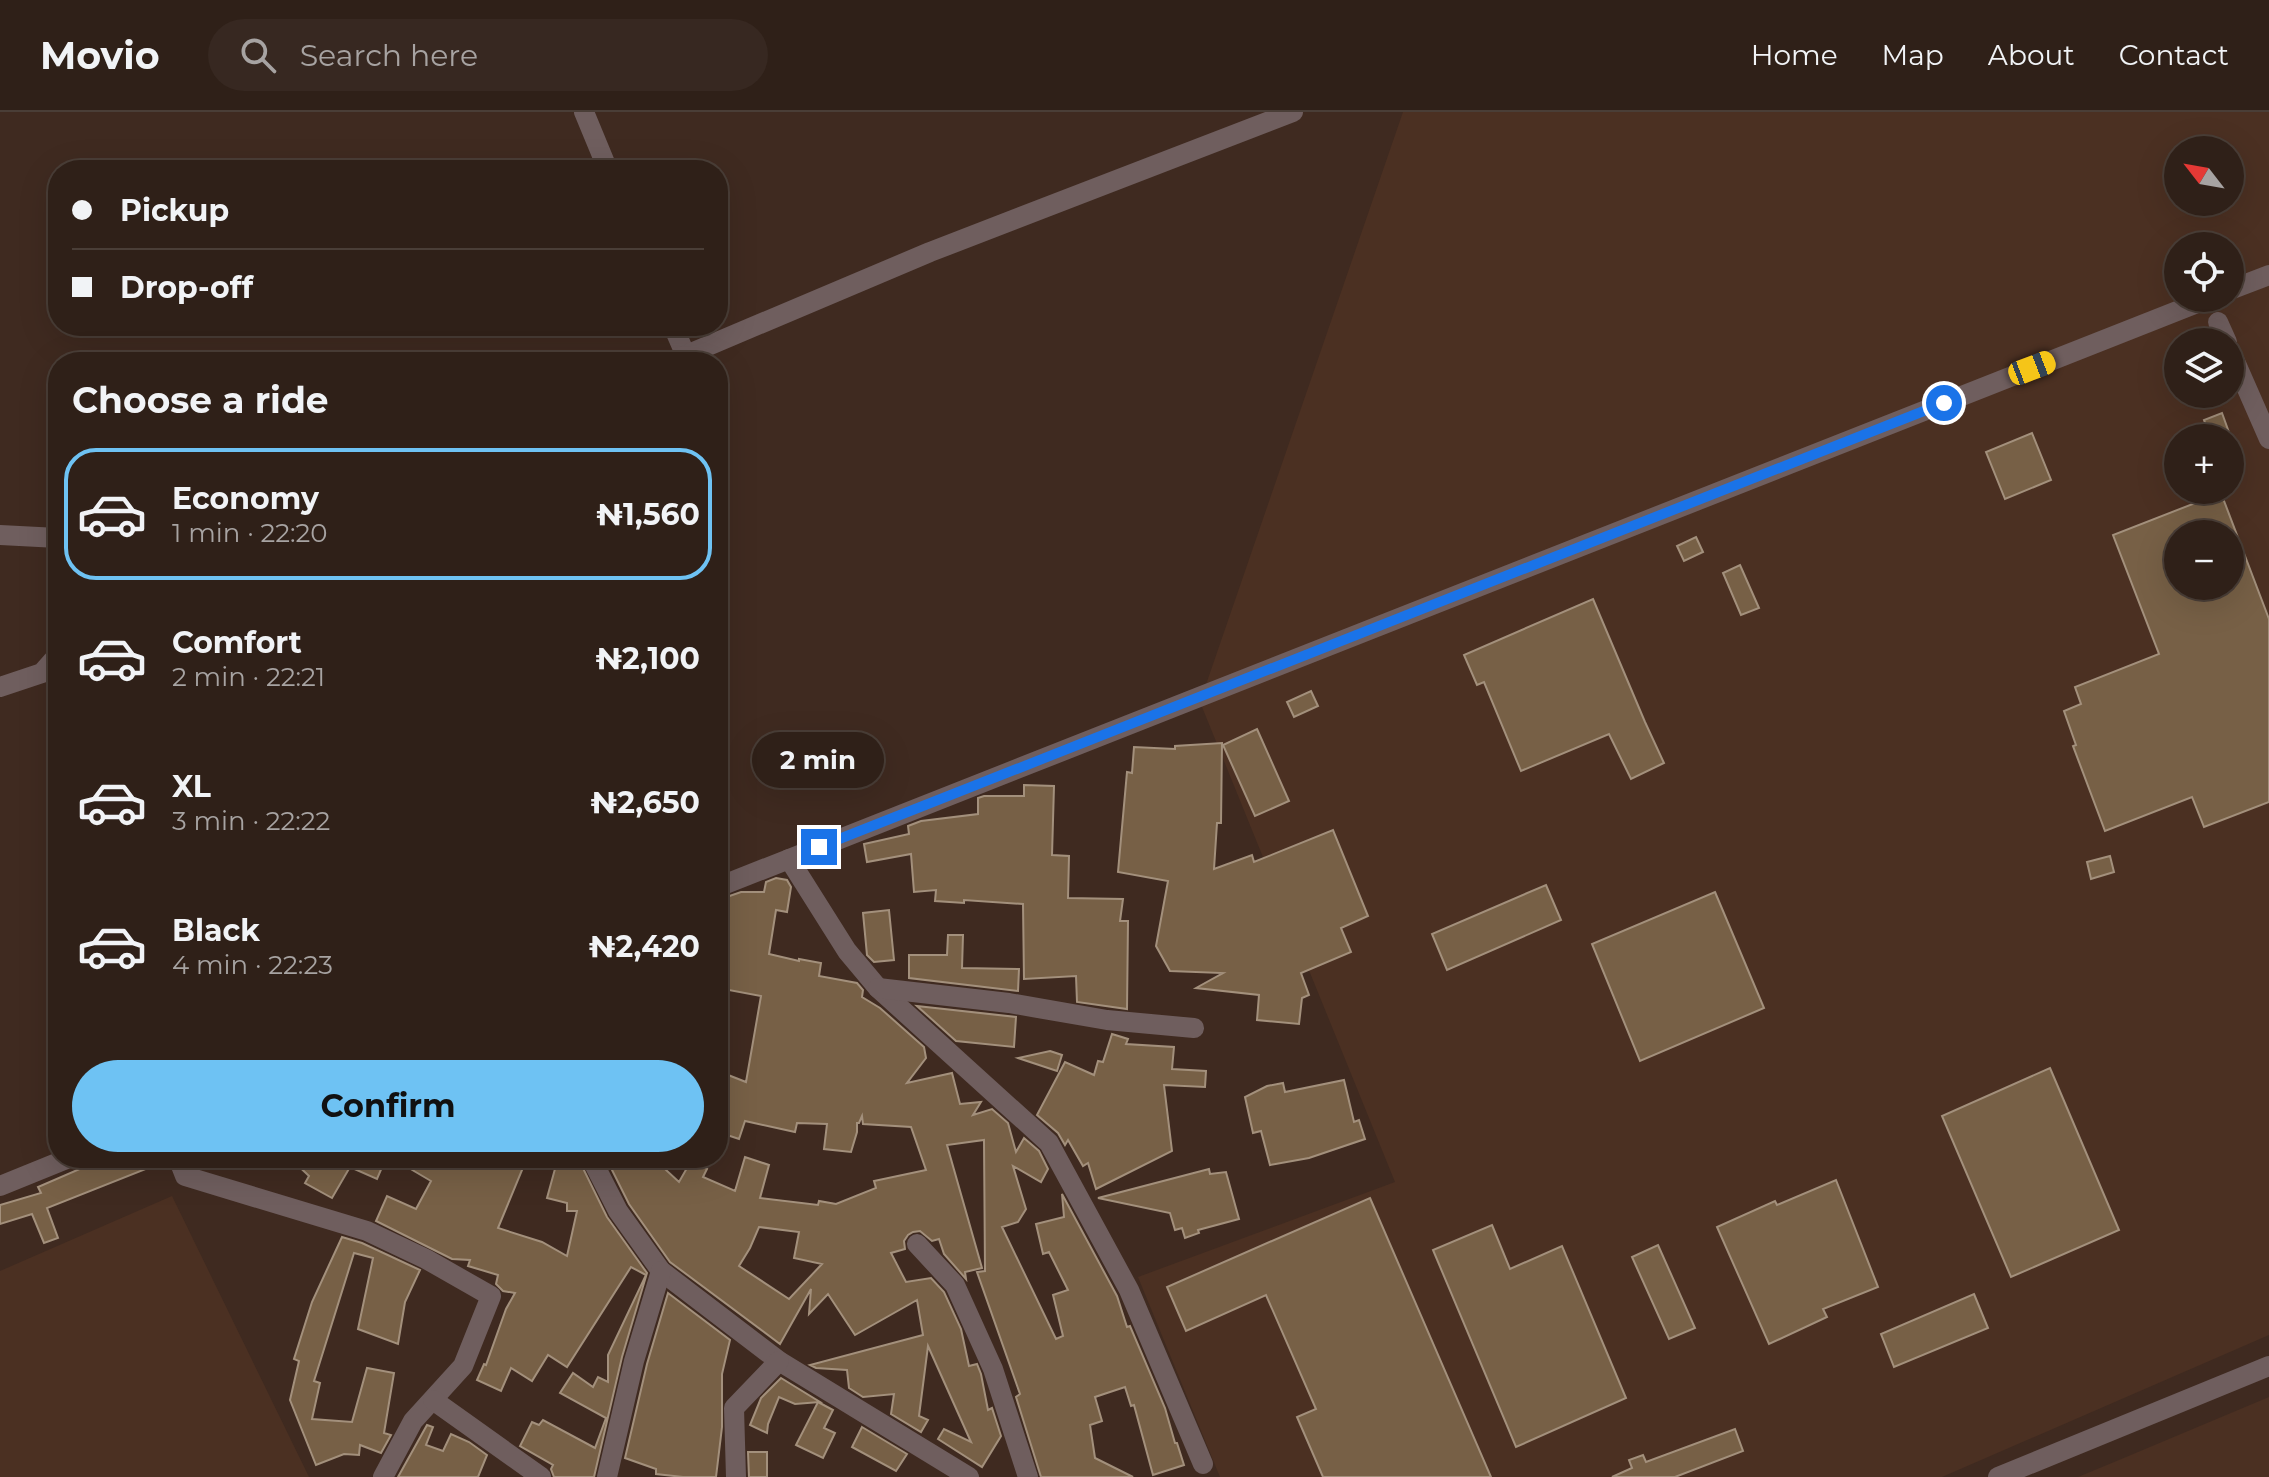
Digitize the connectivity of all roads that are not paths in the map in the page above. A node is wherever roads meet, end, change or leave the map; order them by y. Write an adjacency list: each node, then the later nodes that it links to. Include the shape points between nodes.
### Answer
1 (584, 112): 3 (street)
2 (1293, 112): 9 (street, via 930,252)
3 (604, 160)
4 (2269, 275): 5 (street)
5 (2244, 285)
6 (2175, 312): 16 (street)
7 (2218, 322): 8 (street)
8 (2221, 328)
9 (694, 352)
10 (2244, 382): 11 (street)
11 (2269, 439)
12 (0, 535): 13 (street)
13 (48, 537)
14 (48, 666): 15 (street)
15 (0, 687)
16 (789, 859): 17 (street); 18 (street, via 847,951)
17 (728, 883)
18 (878, 988): 19 (street); 29 (street, via 1049,1143 1129,1290)
19 (1194, 1028)
20 (48, 1167): 23 (street)
21 (182, 1168): 28 (street, via 185,1176 367,1231 491,1296 463,1366)
22 (596, 1168): 25 (street, via 618,1211)
23 (0, 1186)
24 (917, 1244): 35 (street, via 955,1285 993,1369)
25 (661, 1271): 26 (street); 32 (street)
26 (779, 1361): 33 (street, via 734,1408); 34 (street)
27 (2269, 1366): 36 (street)
28 (433, 1400): 30 (street, via 413,1421); 31 (street)
29 (1203, 1464)
30 (383, 1477)
31 (541, 1477)
32 (607, 1477)
33 (736, 1477)
34 (969, 1477)
35 (1028, 1477)
36 (1998, 1477)

